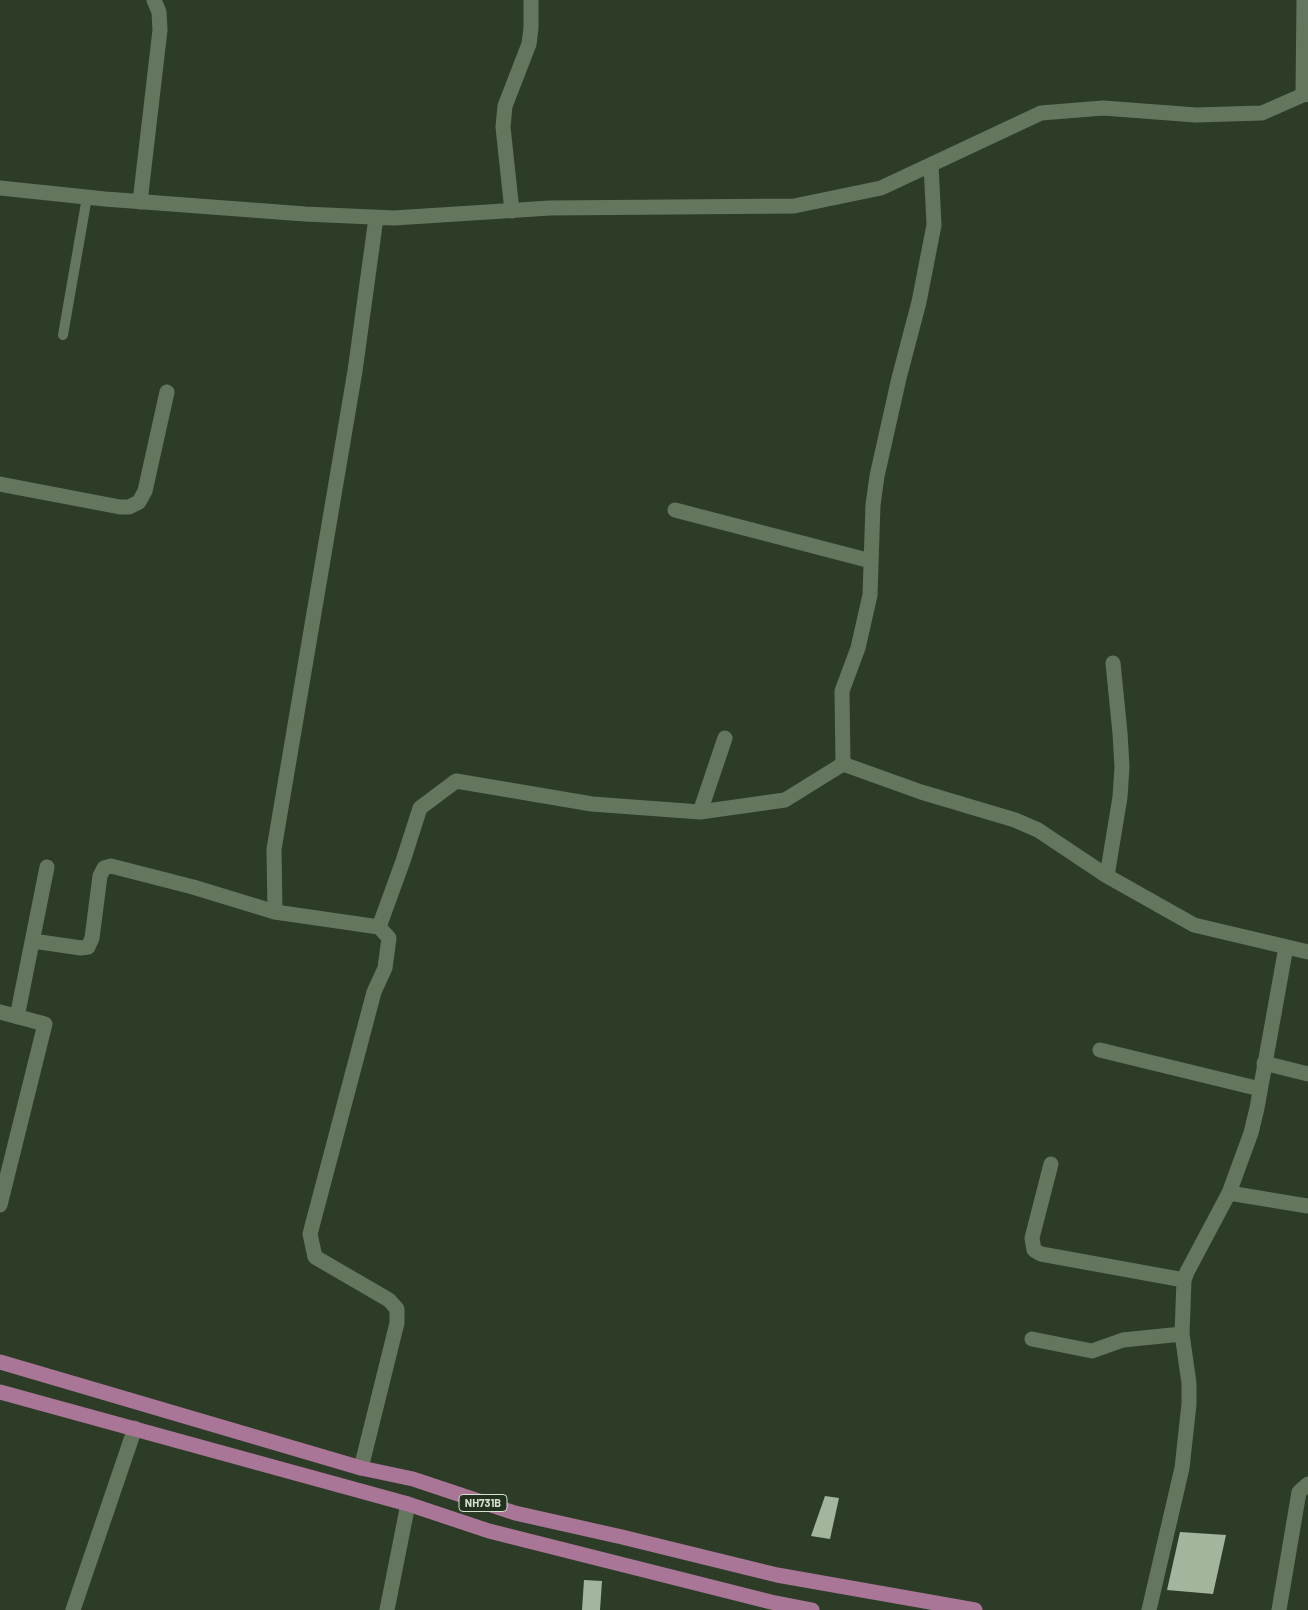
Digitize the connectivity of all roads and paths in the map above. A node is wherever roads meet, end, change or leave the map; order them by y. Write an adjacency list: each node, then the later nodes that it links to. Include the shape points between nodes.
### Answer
1 (154, 0): 8 (street, via 159,12 160,30)
2 (531, 0): 9 (street, via 529,44 505,106 503,127)
3 (1304, 0): 4 (street)
4 (1306, 94): 5 (street, via 1262,113 1196,115 1103,108 1041,113)
5 (931, 165): 9 (street, via 881,188 794,206); 15 (street, via 934,225 877,476)
6 (0, 188): 7 (street)
7 (87, 198): 8 (street); 11 (lane)
8 (140, 202): 10 (street)
9 (512, 211): 10 (street)
10 (376, 218): 22 (street, via 355,371 274,849)
11 (63, 335)
12 (166, 392): 13 (street, via 145,491 139,502 120,507)
13 (0, 484)
14 (675, 510): 15 (street)
15 (872, 561): 18 (street, via 870,595 858,648 842,691)
16 (1113, 662): 21 (street, via 1122,768)
17 (724, 738): 19 (street)
18 (843, 764): 19 (street, via 785,800); 21 (street, via 920,792 1015,820 1038,830)
19 (700, 812): 23 (street, via 592,804 456,781 420,808)
20 (47, 868): 24 (street)
21 (1107, 876): 25 (street, via 1194,925)
22 (275, 912): 23 (street); 24 (street, via 111,866 104,868 100,876 88,947)
23 (379, 927): 43 (street, via 389,938 385,968 374,992 310,1234 315,1257 389,1300 397,1309 397,1323)
24 (32, 941): 28 (street)
25 (1286, 947): 26 (street); 30 (street)
26 (1308, 952)
27 (0, 1012): 28 (street)
28 (17, 1017): 35 (street, via 45,1024)
29 (1100, 1050): 32 (street)
30 (1264, 1063): 31 (street); 32 (street)
31 (1308, 1074)
32 (1260, 1089): 34 (street, via 1251,1133)
33 (1051, 1164): 37 (street, via 1032,1238 1034,1250 1041,1254)
34 (1229, 1193): 36 (street); 37 (street)
35 (0, 1205)
36 (1308, 1206)
37 (1184, 1280): 38 (street)
38 (1182, 1334): 39 (street, via 1123,1340 1092,1351); 51 (street, via 1189,1383 1182,1468)
39 (1032, 1339)
40 (0, 1362): 43 (highway, NH731B)
41 (0, 1392): 42 (highway)
42 (135, 1428): 45 (highway); 47 (street)
43 (360, 1468): 50 (highway, NH731B, via 413,1479 515,1514 777,1575)
44 (1308, 1484): 52 (street, via 1299,1492)
45 (408, 1504): 46 (highway, via 489,1532); 48 (street)
46 (770, 1606): 49 (highway)
47 (73, 1610)
48 (387, 1610)
49 (812, 1610)
50 (975, 1610)
51 (1149, 1610)
52 (1279, 1610)

